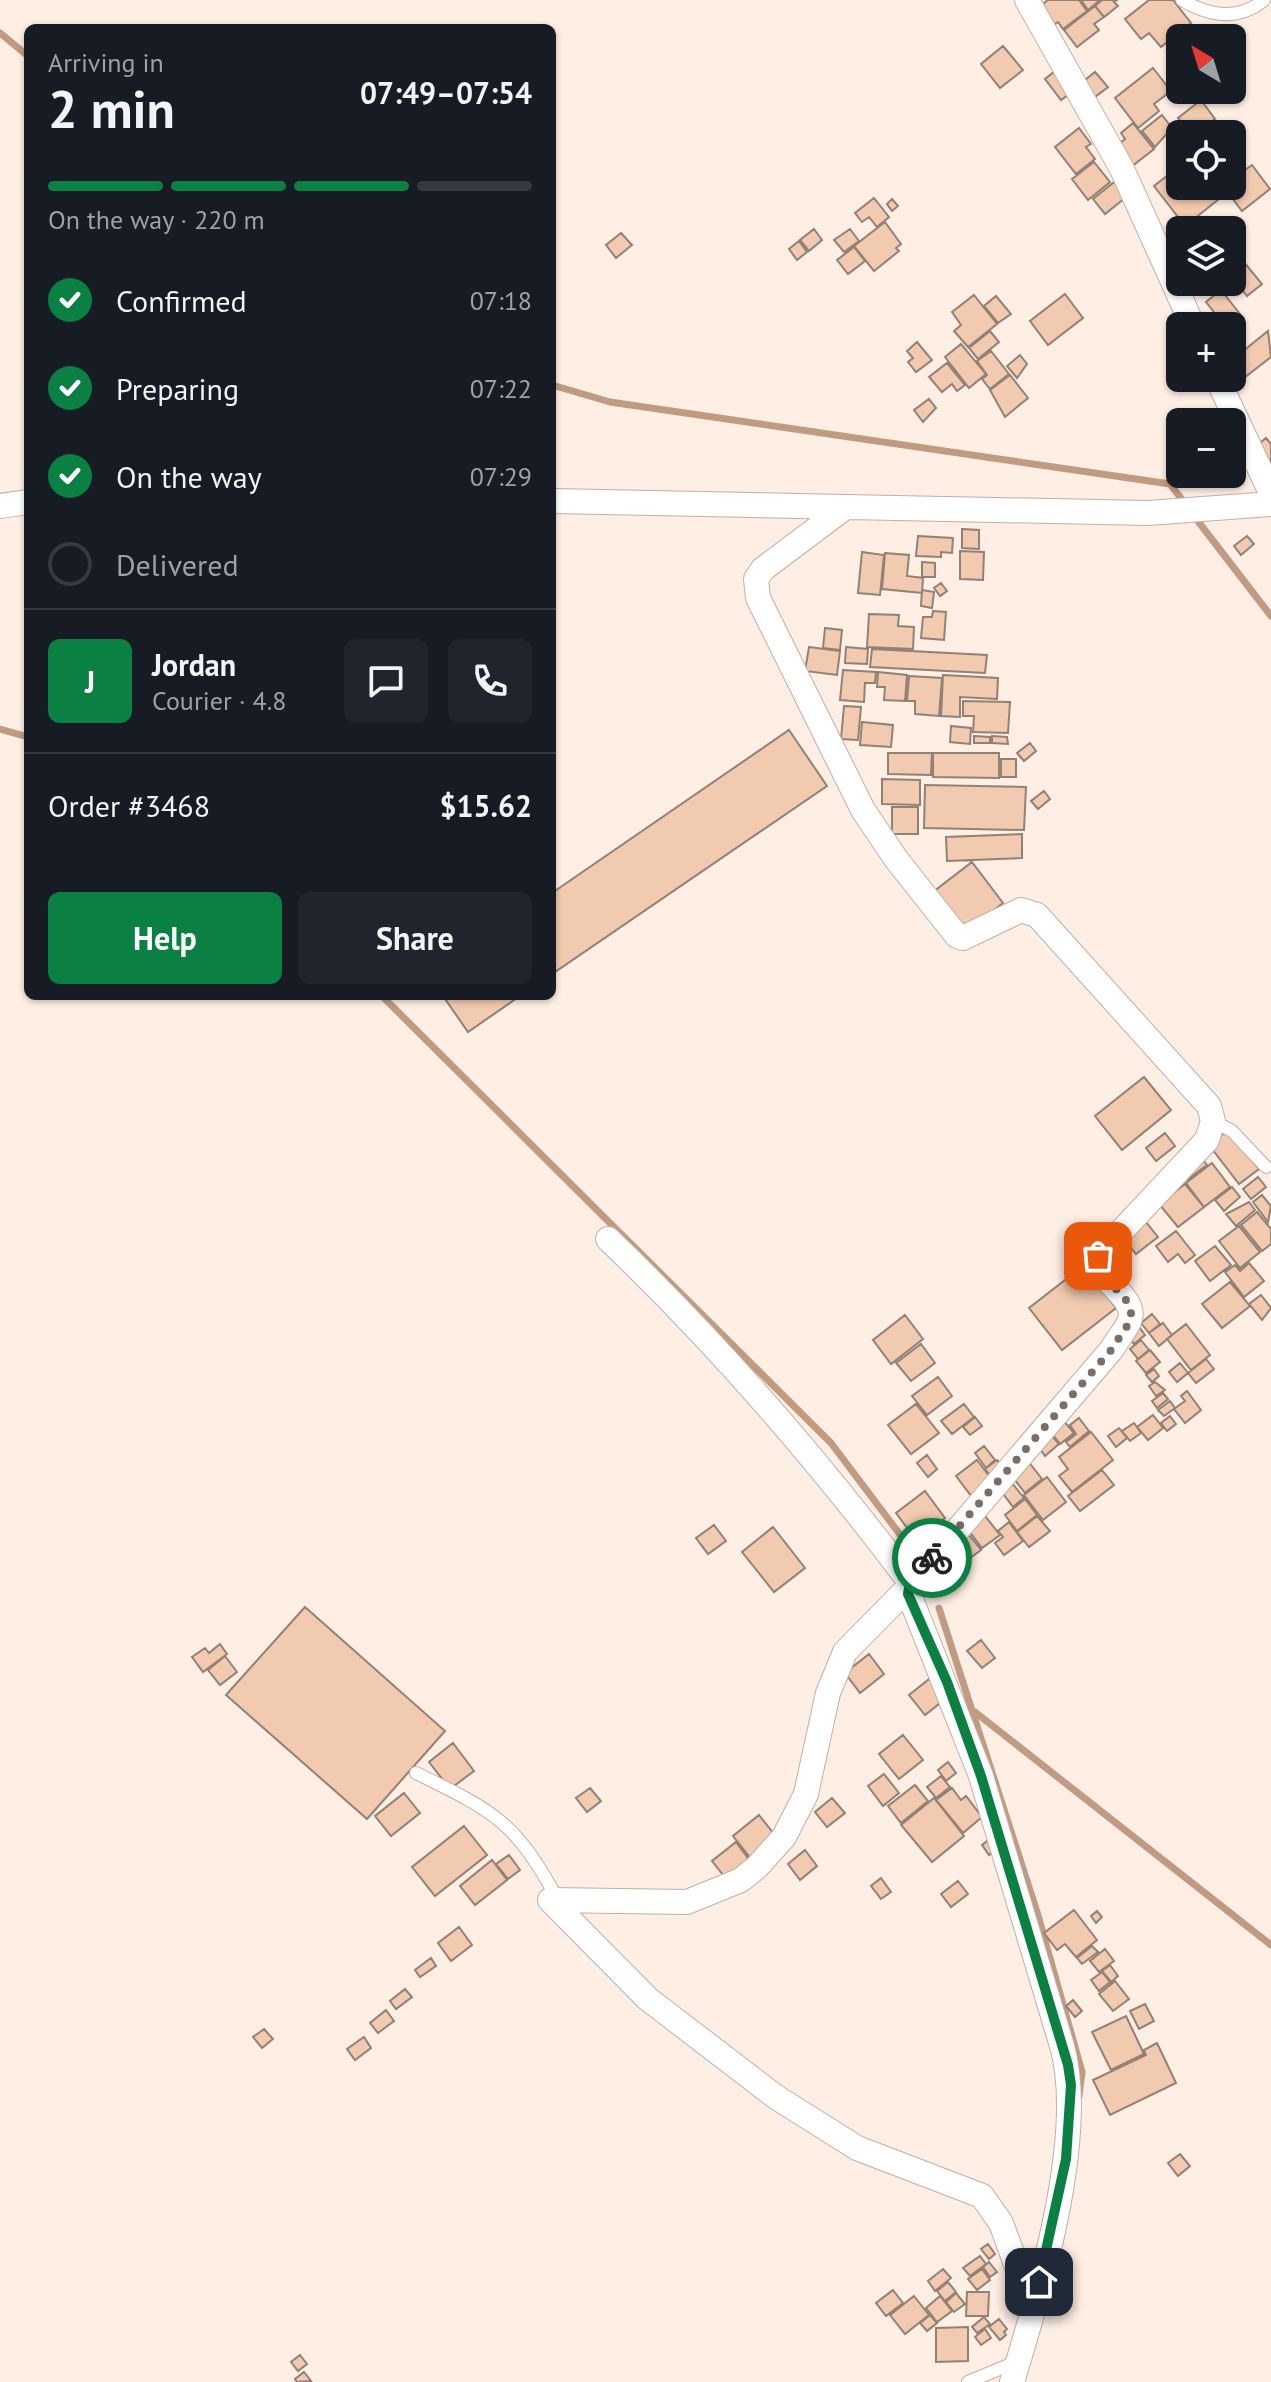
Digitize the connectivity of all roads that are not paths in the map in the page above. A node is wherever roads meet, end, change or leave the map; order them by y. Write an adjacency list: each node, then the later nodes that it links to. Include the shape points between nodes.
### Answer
1 (1027, 0): 4 (street, via 1122,169)
2 (1182, 0): 3 (lane, via 1208,12 1244,14)
3 (1264, 0)
4 (1187, 312)
5 (1224, 392): 6 (street)
6 (1271, 493)
7 (556, 501): 11 (street)
8 (24, 503): 10 (street)
9 (1271, 504): 11 (street, via 1148,513)
10 (0, 506)
11 (843, 509): 12 (street, via 763,569 756,584 758,598 863,810 957,936 975,935 1021,910 1037,915 1209,1106)
12 (1213, 1121): 13 (lane, via 1232,1131); 15 (street, via 1207,1140 1098,1256 1099,1272 1131,1312 1112,1349)
13 (1266, 1167)
14 (608, 1239): 15 (street, via 754,1389)
15 (909, 1585): 17 (street, via 838,1664 806,1794 784,1837 757,1867 741,1880 687,1902); 18 (street, via 981,1776 1068,2065 1066,2159)
16 (416, 1773): 17 (lane, via 501,1819 531,1853)
17 (558, 1900): 18 (street, via 550,1900 648,1999 776,2097 857,2148 982,2196 1001,2223)
18 (1033, 2311): 19 (street)
19 (1016, 2371): 20 (lane)
20 (968, 2382)

